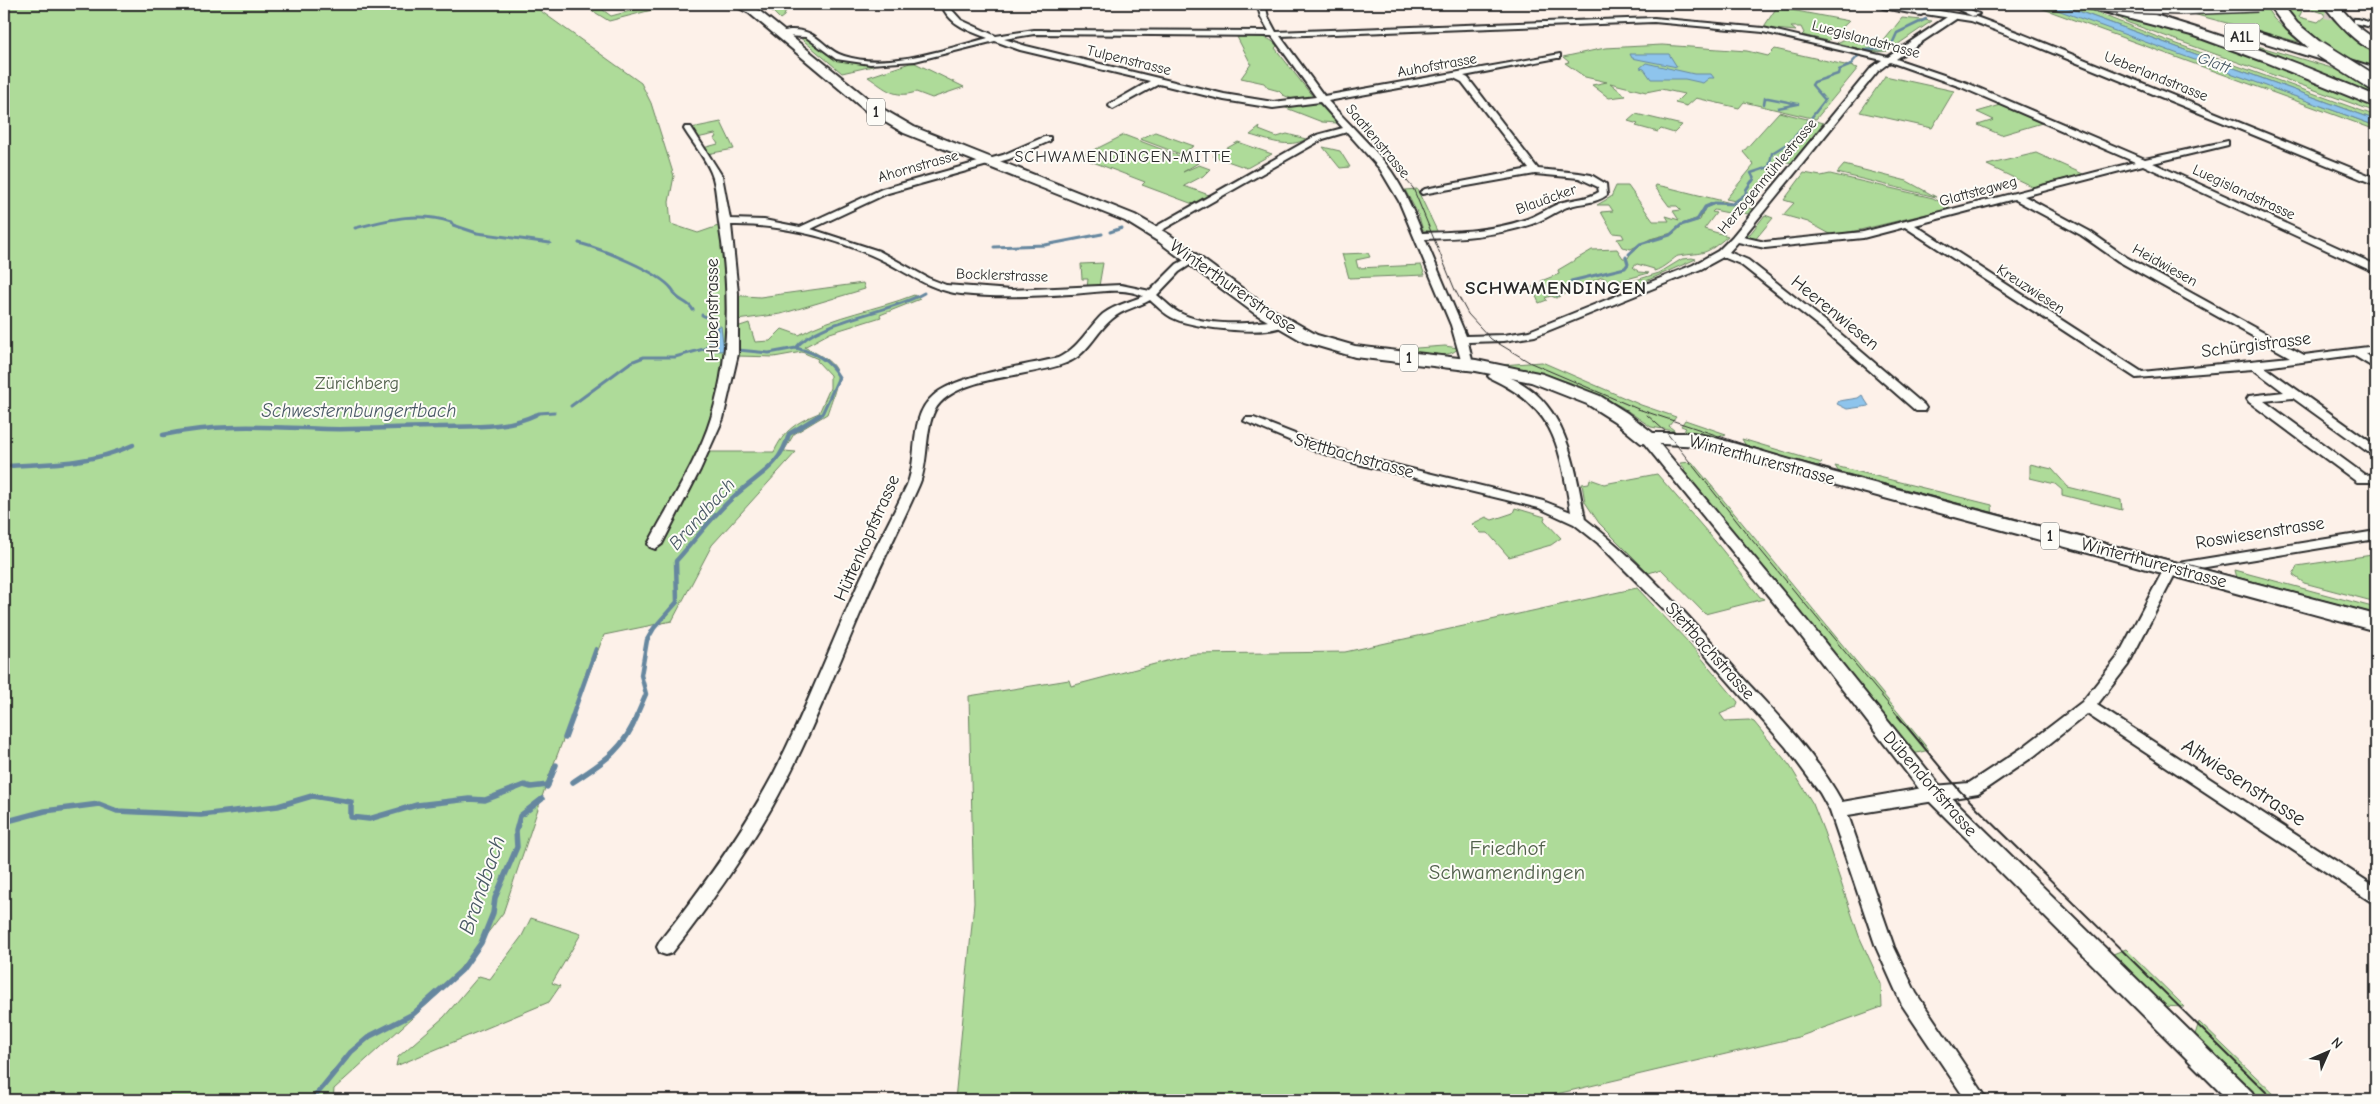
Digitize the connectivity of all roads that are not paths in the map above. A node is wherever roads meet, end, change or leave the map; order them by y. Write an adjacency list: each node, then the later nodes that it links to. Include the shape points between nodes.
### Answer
1 (738, 4): 13 (main road, Winterthurerstrasse / 1)
2 (948, 4): 21 (street, Tulpenstrasse, via 948,14 952,18)
3 (1261, 4): 19 (street, Saatlenstrasse)
4 (1883, 4): 15 (highway)
5 (1936, 4): 14 (street)
6 (2090, 4): 30 (highway, A1L, via 2236,44)
7 (2098, 4): 10 (highway, A1L, bridge, via 2179,8)
8 (2104, 4): 28 (highway, A1L, via 2239,36)
9 (2124, 4): 25 (highway, A1L, via 2252,34)
10 (2257, 4)
11 (2275, 4): 28 (highway, bridge, via 2292,26 2320,50)
12 (2330, 4): 22 (highway, via 2352,29)
13 (749, 8): 18 (main road, Winterthurerstrasse / 1)
14 (1953, 9): 15 (street, Ueberlandstrasse); 20 (street); 20 (street, Ueberlandstrasse); 24 (street, Herzogenmühlestrasse)
15 (1921, 12)
16 (2357, 21): 17 (street)
17 (2376, 26)
18 (780, 34): 21 (street, Luegislandstrasse, via 803,33 839,57 875,62 905,60); 36 (main road, Winterthurerstrasse / 1, via 881,114 910,130)
19 (1275, 35): 21 (street, Luegislandstrasse, via 1047,32); 24 (street, Luegislandstrasse, via 1654,20 1763,30); 29 (street, Saatlenstrasse)
20 (2019, 36): 39 (street, Ueberlandstrasse)
21 (994, 38): 27 (street, Tulpenstrasse, via 1040,53)
22 (2376, 46)
23 (1557, 56): 26 (street, Auhofstrasse)
24 (1887, 59): 37 (street, Luegislandstrasse, via 2017,106); 47 (street, Herzogenmühlestrasse, via 1867,77)
25 (2376, 73)
26 (1457, 76): 29 (street, Auhofstrasse); 38 (street, via 1465,80)
27 (1157, 81): 29 (street, Tulpenstrasse, via 1262,104); 31 (street)
28 (2376, 83)
29 (1322, 99): 33 (street, Saatlenstrasse)
30 (2376, 102)
31 (1113, 106)
32 (688, 129): 42 (street, Hubenstrasse, via 717,176)
33 (1349, 129): 45 (street, via 1320,137); 46 (street, Saatlenstrasse, via 1394,182)
34 (1047, 139): 36 (street, Ahornstrasse)
35 (2225, 144): 37 (street, Glattstegweg)
36 (990, 162): 44 (street, Ahornstrasse, via 885,191); 45 (main road, Winterthurerstrasse / 1, via 1116,212)
37 (2143, 162): 41 (street, Glattstegweg); 50 (street, Luegislandstrasse)
38 (1536, 170): 40 (street); 46 (street, Blauäcker, via 1591,178 1603,186 1604,193 1520,225 1480,232)
39 (2376, 182)
40 (1425, 192)
41 (2016, 196): 43 (street, Glattstegweg); 56 (street, Heidwiesen)
42 (724, 222): 44 (street, Bocklerstrasse); 70 (street, Hubenstrasse, via 730,249 733,294 729,370 718,419)
43 (1907, 224): 47 (street, Glattstegweg, via 1820,241 1765,245); 61 (street, Kreuzwiesen)
44 (801, 230): 51 (street, Bocklerstrasse, via 891,260 914,275 944,288 968,292 1052,292 1112,287 1137,290)
45 (1153, 231): 49 (main road, Winterthurerstrasse / 1)
46 (1419, 236): 53 (street, Saatlenstrasse)
47 (1736, 239): 48 (street, Herzogenmühlestrasse)
48 (1722, 253): 53 (street, Herzogenmühlestrasse, via 1697,267 1522,337); 63 (street, Heerenwiesen, via 1744,262)
49 (1192, 259): 51 (street, Hüttenkopfstrasse, via 1180,266); 52 (main road, Winterthurerstrasse / 1)
50 (2376, 269)
51 (1151, 296): 52 (street, Bocklerstrasse, via 1174,315 1192,321 1268,327); 77 (street, Hüttenkopfstrasse, via 1110,315 1076,355 966,383 945,392 929,407 914,483 793,749 752,828 697,910)
52 (1282, 323): 57 (main road, Winterthurerstrasse / 1, via 1300,334 1344,350)
53 (1461, 339): 57 (street, Saatlenstrasse)
54 (2376, 349): 55 (street, Schürgistrasse)
55 (2354, 351): 56 (street, Schürgistrasse); 59 (street)
56 (2301, 358): 58 (street, Schürgistrasse)
57 (1467, 364): 65 (main road, Winterthurerstrasse / 1, via 1520,372 1564,385 1618,413)
58 (2255, 365): 61 (street, Schürgistrasse); 62 (street)
59 (2376, 366)
60 (1494, 376): 68 (street, via 1512,382 1539,401 1550,414 1566,450)
61 (2140, 376)
62 (2295, 394): 66 (street); 67 (street, via 2253,399 2362,479)
63 (1920, 408)
64 (1250, 421): 68 (street, Stettbachstrasse, via 1362,461 1543,505)
65 (1648, 439): 71 (main road, Winterthurerstrasse / 1, via 1705,441); 74 (street, Dübendorfstrasse)
66 (2376, 452)
67 (2376, 478)
68 (1579, 521): 75 (street, Stettbachstrasse, via 1603,540 1677,613 1802,755)
69 (2376, 535): 71 (street, Roswiesenstrasse)
70 (655, 544)
71 (2171, 568): 72 (main road, Winterthurerstrasse / 1); 73 (street, via 2124,661)
72 (2376, 623)
73 (2087, 706): 74 (street, via 2028,752 1972,789); 76 (street, Altwiesenstrasse)
74 (1934, 793): 75 (street); 79 (street, Dübendorfstrasse)
75 (1838, 810): 78 (street, Stettbachstrasse, via 1885,947 1909,999)
76 (2376, 896)
77 (666, 947)
78 (1978, 1100)
79 (2244, 1100)

